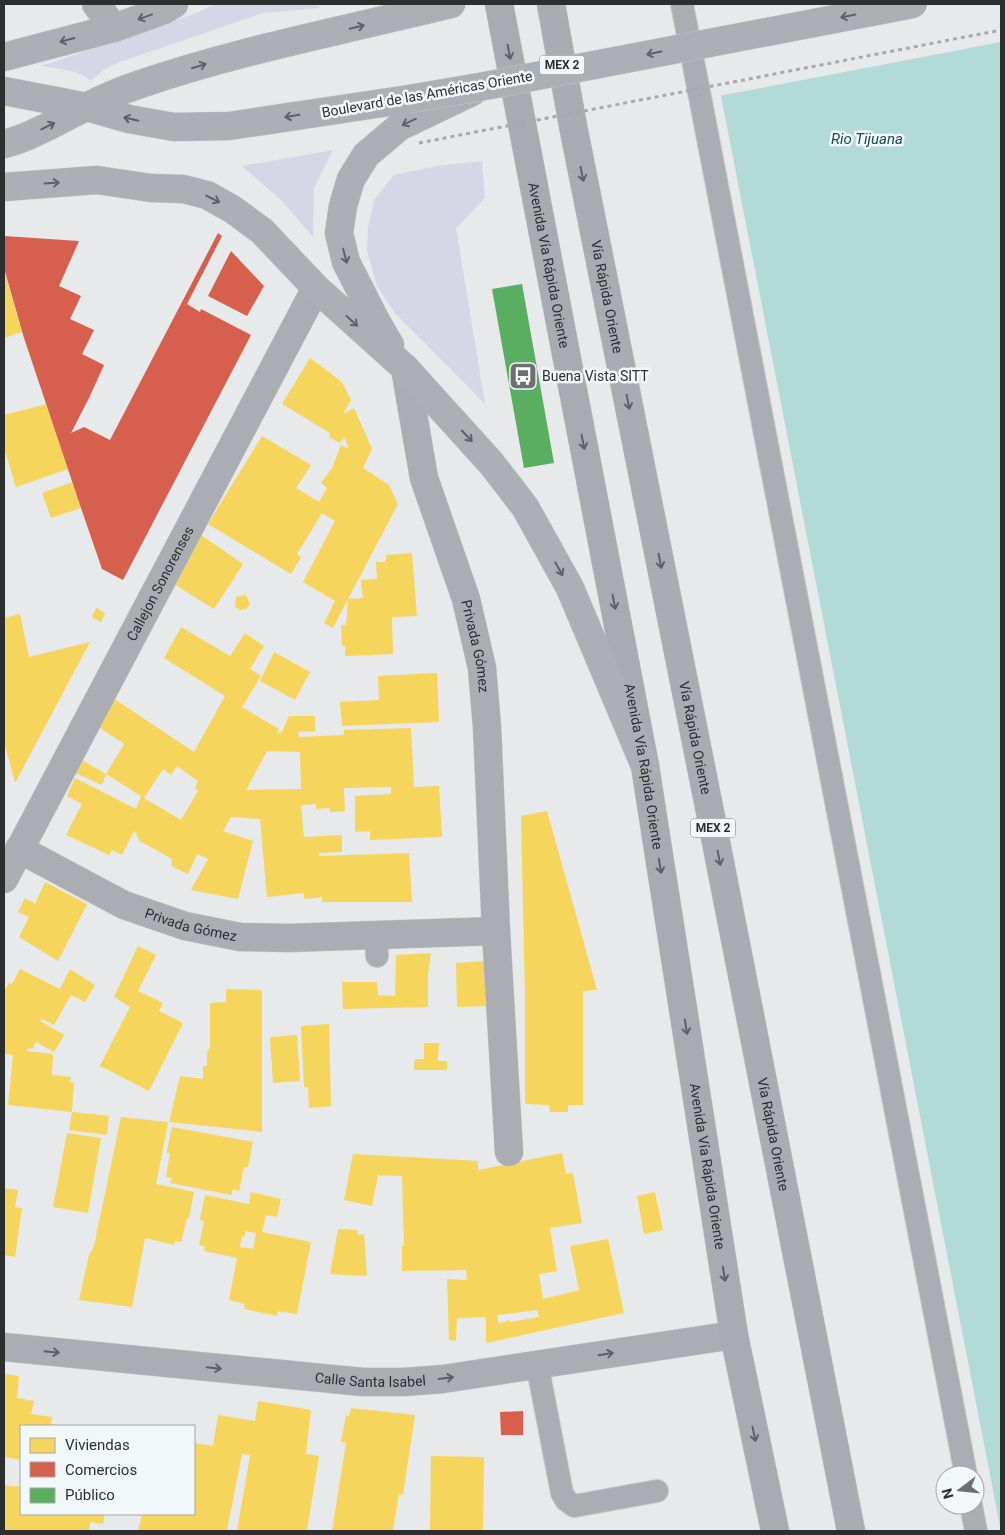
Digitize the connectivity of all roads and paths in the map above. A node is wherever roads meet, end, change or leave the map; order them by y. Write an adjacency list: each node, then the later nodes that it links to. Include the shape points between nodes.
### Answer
1 (96, 4): 8 (street)
2 (174, 4): 8 (main road, one-way to 8)
3 (451, 4): 13 (main road, one-way to 3, via 130,88 218,60)
4 (499, 4): 19 (main road, Avenida Vía Rápida Oriente, one-way to 19)
5 (551, 4): 31 (highway, Vía Rápida Oriente / MEX 2, one-way to 31)
6 (682, 4): 27 (lane)
7 (913, 4): 11 (main road, Boulevard de las Américas Oriente, one-way to 11, bridge)
8 (114, 28): 10 (main road, one-way to 10)
9 (1001, 30): 14 (path, bridge)
10 (4, 57)
11 (485, 86): 13 (main road, Boulevard de las Américas Oriente, one-way to 13, bridge, via 229,126 174,127); 18 (main road, one-way to 18, via 399,127 366,155 351,180 343,206 339,233 346,262)
12 (4, 91): 13 (main road, Boulevard de las Américas Oriente)
13 (87, 107): 15 (main road, one-way to 13, via 20,141)
14 (419, 143)
15 (4, 144)
16 (4, 187): 17 (main road, one-way to 17, via 97,180 183,189 207,195 262,231)
17 (316, 288): 18 (main road, one-way to 18); 20 (street, Callejon Sonorenses)
18 (405, 368): 19 (main road, one-way to 19, via 492,463 525,507 570,588); 22 (street, Privada Gómez, via 424,478 466,599 482,668 488,727)
19 (645, 766): 24 (main road, Avenida Vía Rápida Oriente, one-way to 24)
20 (19, 849): 21 (street, Callejon Sonorenses); 22 (street, Privada Gómez, via 124,905 185,926 240,937 377,946)
21 (4, 879)
22 (496, 932): 23 (street, Privada Gómez)
23 (509, 1152)
24 (734, 1335): 26 (street, Calle Santa Isabel, one-way to 24); 30 (main road, Avenida Vía Rápida Oriente, one-way to 30)
25 (4, 1347): 26 (street, Calle Santa Isabel, one-way to 26, via 364,1382 443,1379)
26 (537, 1364): 28 (lane, via 566,1500 574,1506)
27 (964, 1465)
28 (657, 1491)
29 (973, 1515): 32 (lane)
30 (774, 1531)
31 (851, 1531)
32 (976, 1531)

